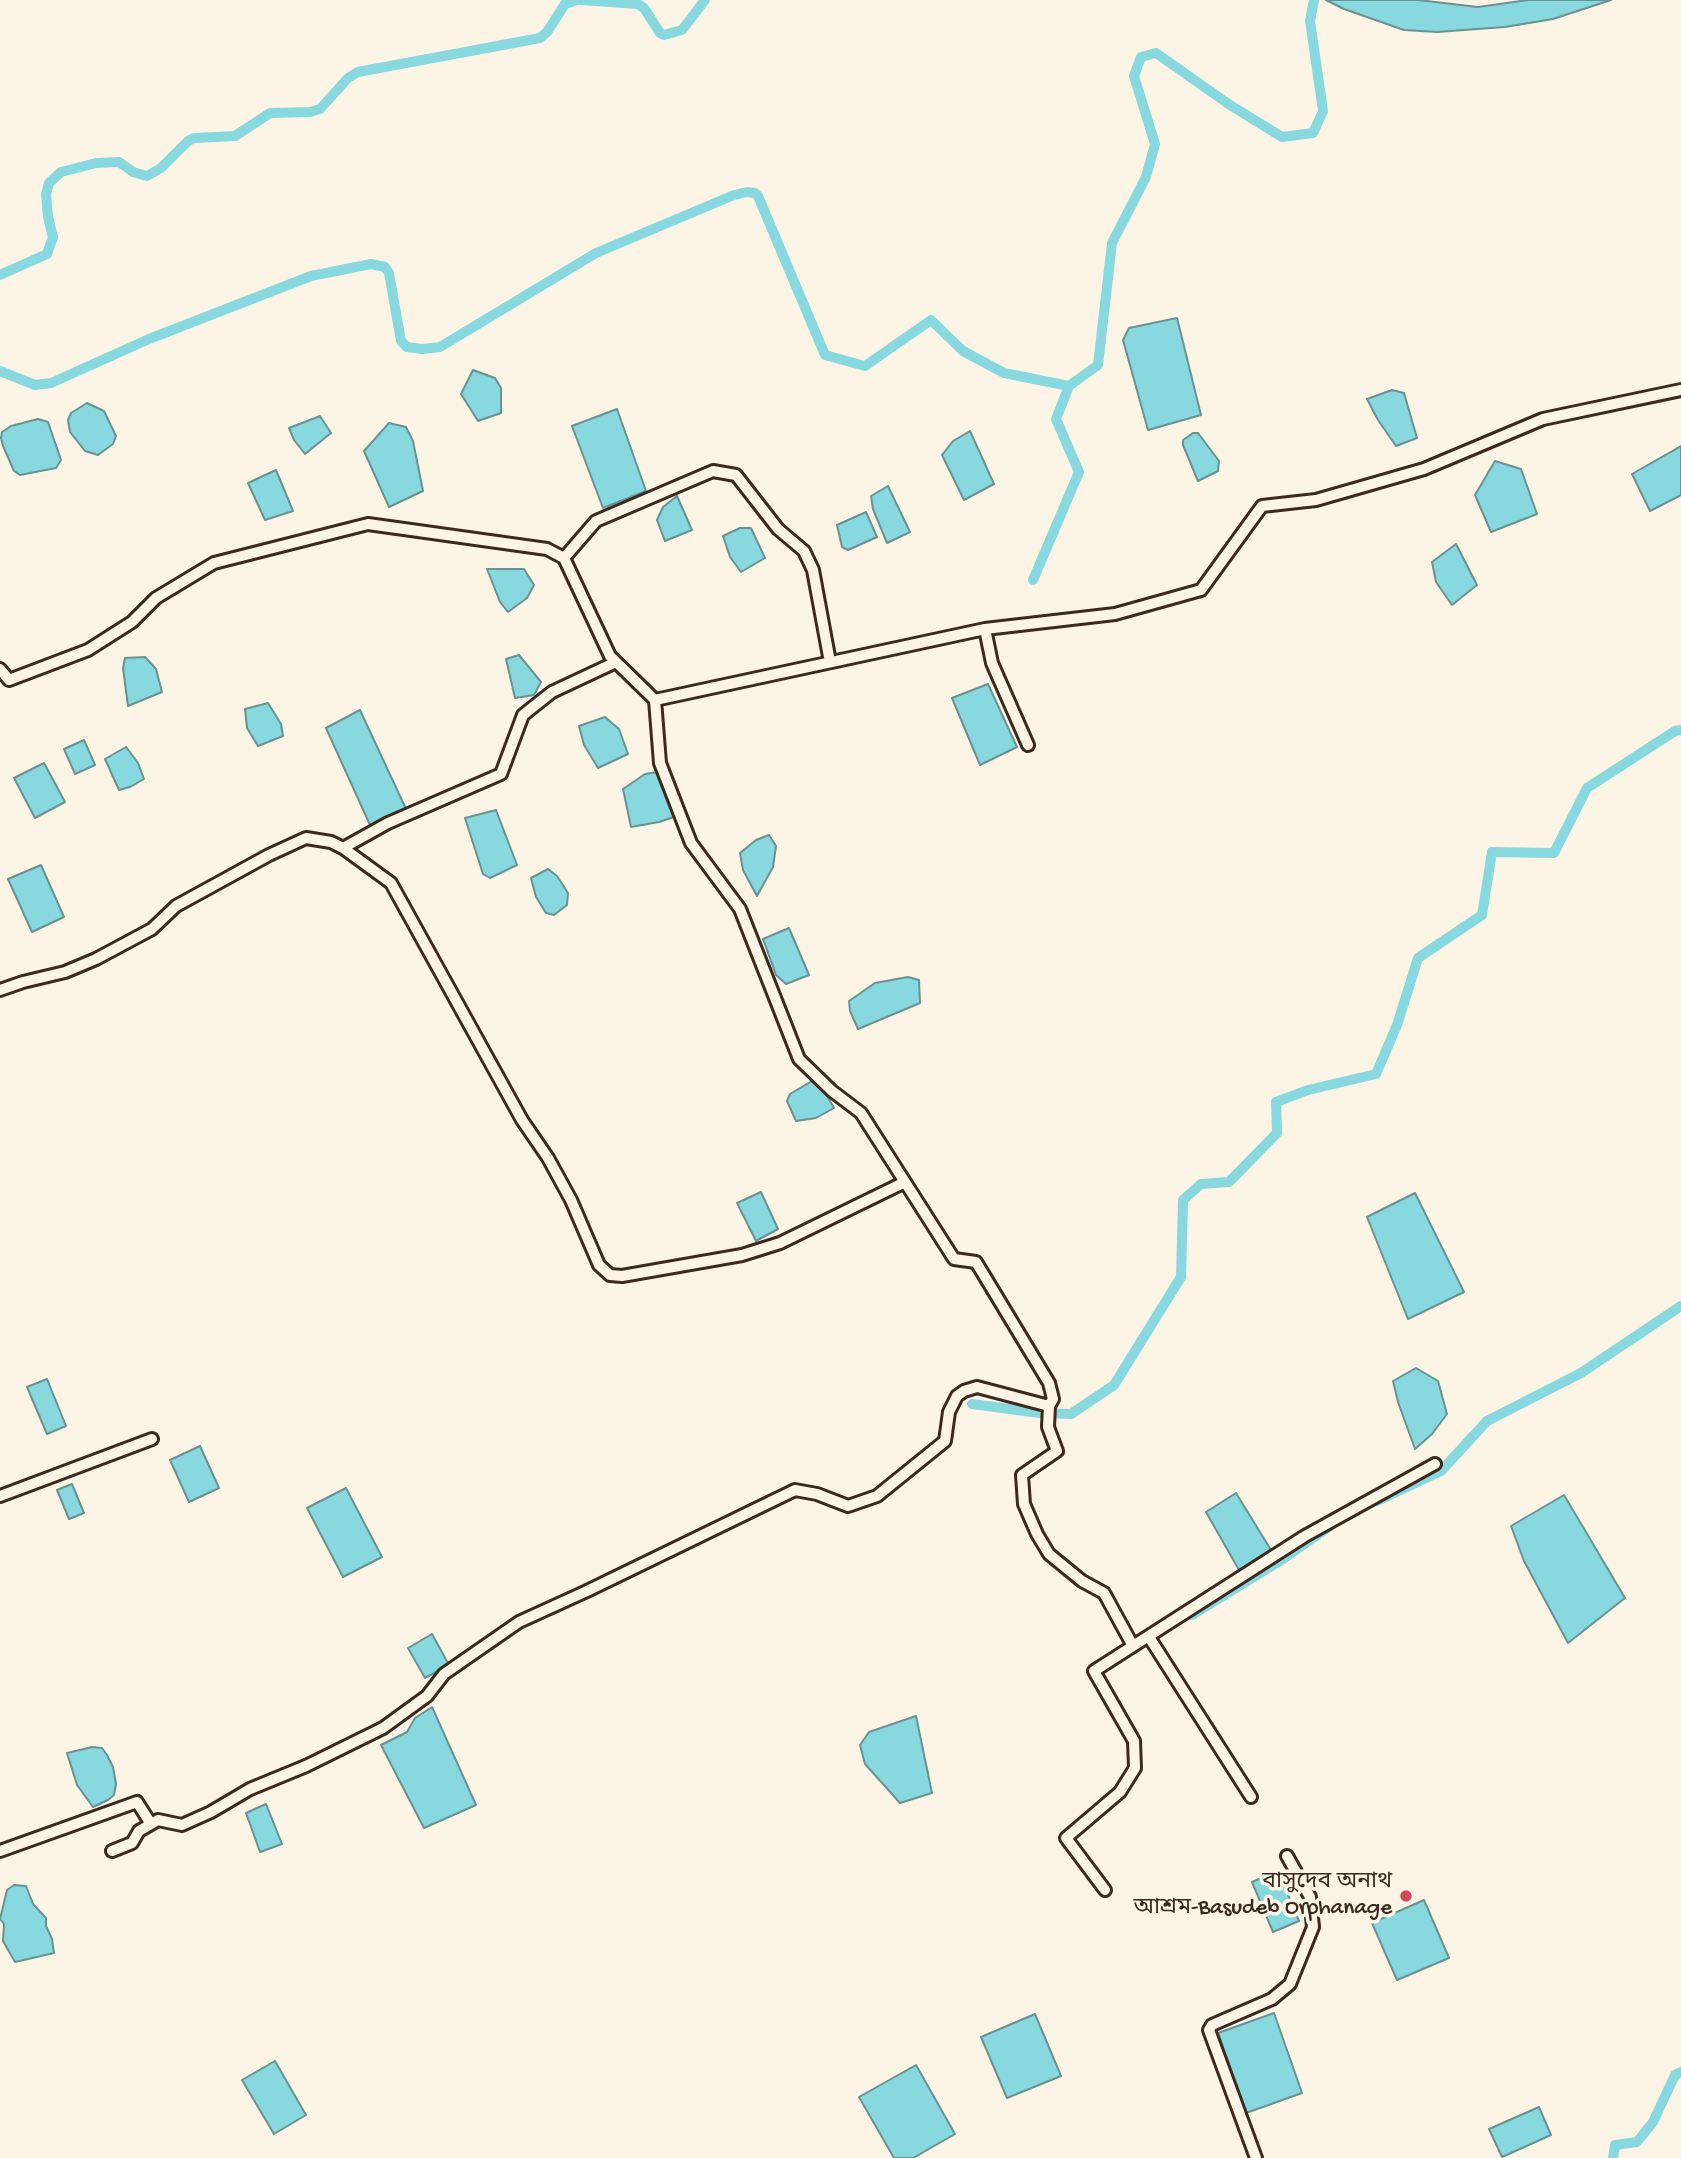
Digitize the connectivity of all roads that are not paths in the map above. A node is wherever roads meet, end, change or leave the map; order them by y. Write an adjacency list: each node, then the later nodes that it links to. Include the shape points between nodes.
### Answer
1 (1681, 390): 3 (street, via 1543,419 1424,469 1317,500 1262,506 1201,590 1115,614)
2 (565, 558): 4 (street); 5 (street, via 596,521 713,471 736,475 809,560); 7 (street, via 547,549 368,524 214,563 156,598 132,622 88,650)
3 (985, 629): 5 (street); 9 (street, via 992,663)
4 (616, 662): 8 (street); 10 (street, via 552,692 523,715 501,774 410,813)
5 (830, 662): 8 (street)
6 (0, 669): 7 (street)
7 (4, 683)
8 (655, 700): 12 (street, via 660,763 691,843 740,909 799,1059 861,1113)
9 (1028, 745)
10 (344, 848): 11 (street, via 306,838 176,906 152,929 96,959); 12 (street, via 391,883 522,1120 554,1168 598,1265 610,1275 742,1255 780,1243)
11 (0, 990)
12 (905, 1182): 13 (street, via 954,1259 976,1262 1049,1383 1053,1399)
13 (1049, 1406): 18 (street, via 1048,1427 1057,1451 1022,1475 1024,1504 1049,1555 1104,1593); 20 (street, via 977,1387 964,1391 949,1412 945,1441 877,1496 848,1506 795,1490 519,1622 444,1674 427,1696 383,1728 182,1825 158,1820)
14 (152, 1439): 16 (street)
15 (1435, 1464): 17 (street, via 1305,1536)
16 (0, 1496)
17 (1149, 1637): 18 (street); 19 (street)
18 (1133, 1646): 24 (street, via 1094,1671 1134,1741 1135,1768 1120,1792 1066,1838)
19 (1251, 1797)
20 (150, 1824): 21 (street, via 137,1802); 22 (street, via 132,1843)
21 (0, 1851)
22 (112, 1851)
23 (1287, 1856): 25 (street, via 1310,1897 1313,1927 1290,1984 1272,1999 1209,2030)
24 (1105, 1890)
25 (1256, 2158)

